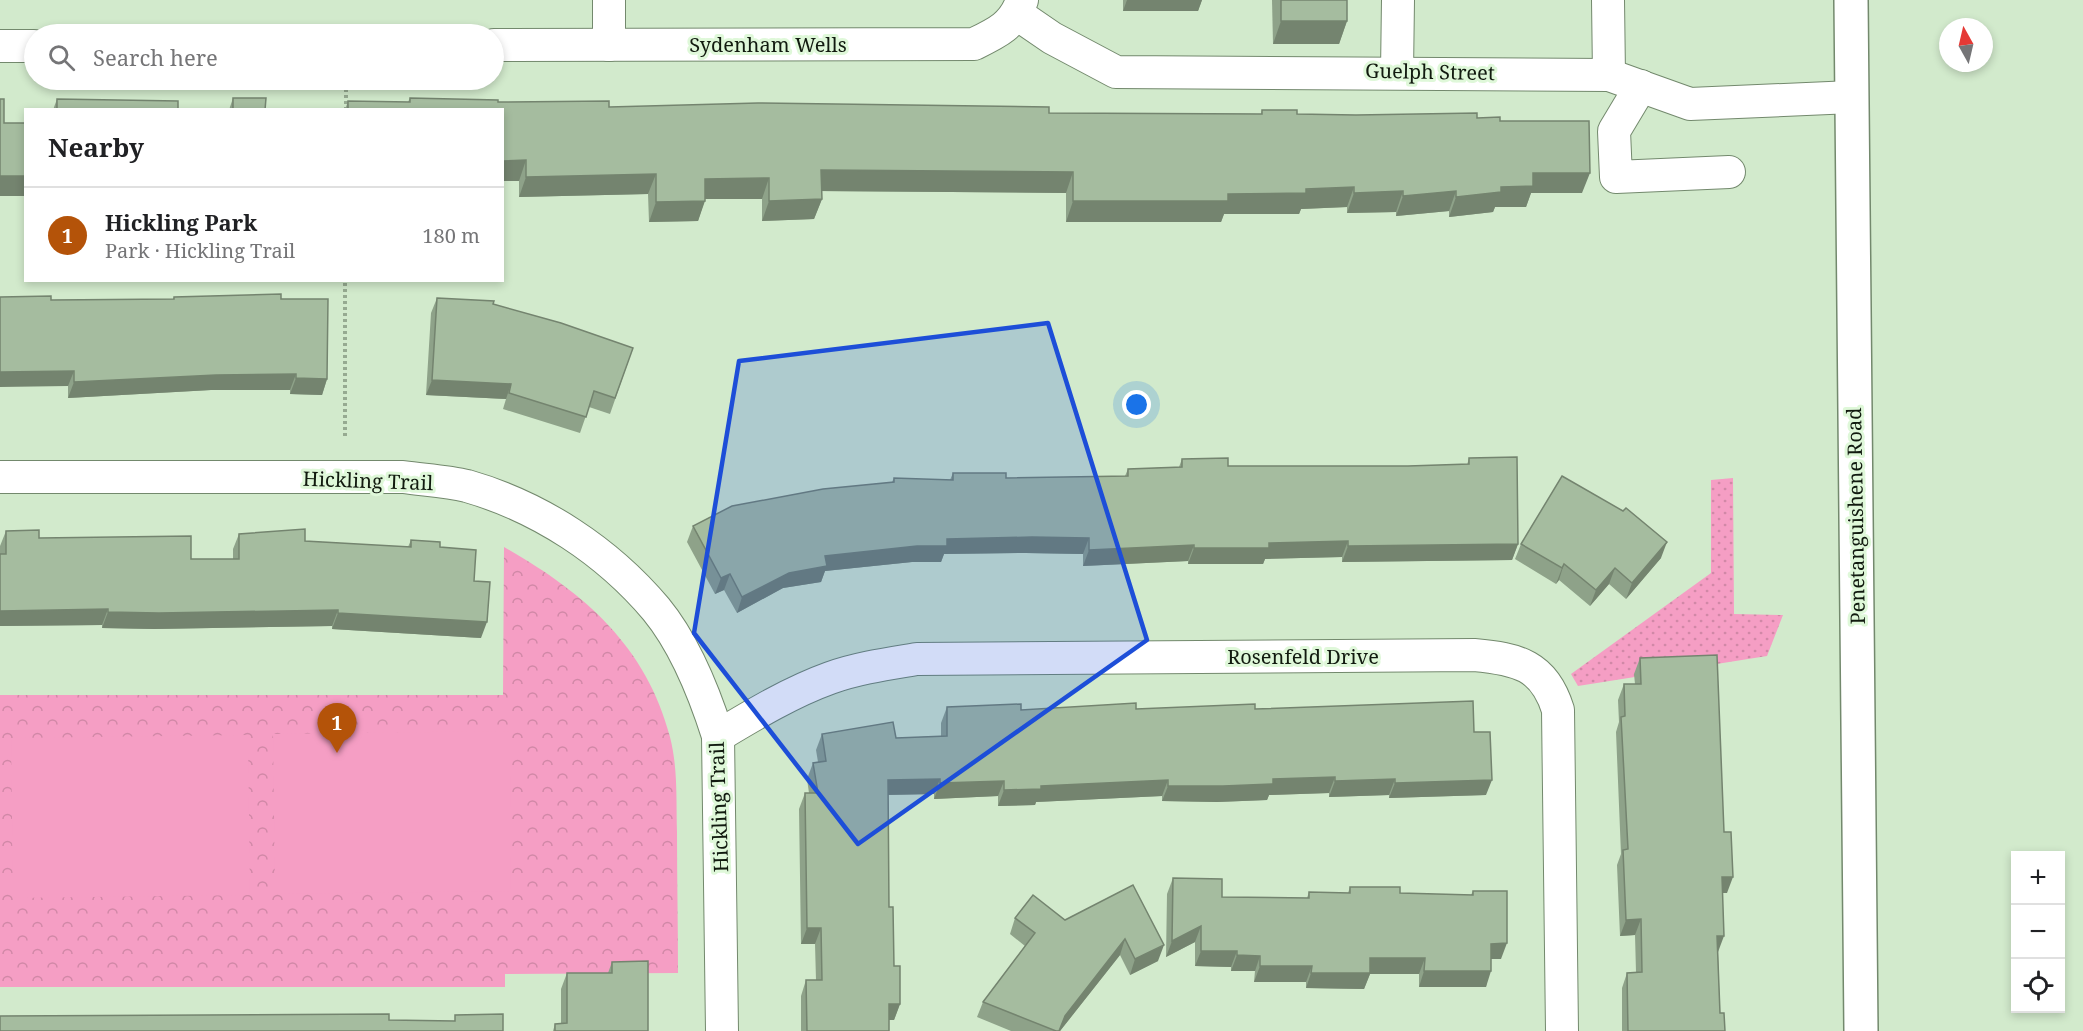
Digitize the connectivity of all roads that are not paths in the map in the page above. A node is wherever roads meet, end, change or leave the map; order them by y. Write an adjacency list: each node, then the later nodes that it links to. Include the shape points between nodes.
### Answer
1 (609, 0): 7 (street)
2 (1398, 0): 10 (street)
3 (1608, 0): 11 (street)
4 (1851, 0): 13 (main road, Penetanguishene Road)
5 (1020, 7): 7 (street, Sydenham Wells, via 1001,32 974,44); 10 (street, Guelph Street, via 1052,38 1116,72)
6 (504, 45): 7 (street, Sydenham Wells)
7 (609, 45)
8 (0, 46): 9 (street)
9 (24, 46)
10 (1397, 72): 11 (street, Guelph Street)
11 (1609, 75): 12 (street, Guelph Street)
12 (1641, 86): 13 (street, Guelph Street, via 1690,104); 14 (street, via 1614,131 1616,177)
13 (1852, 96): 19 (main road, Penetanguishene Road)
14 (1729, 172)
15 (0, 477): 16 (street, Hickling Trail, via 403,477 466,486 522,507 573,534 617,569 657,611 683,653)
16 (718, 736): 17 (street, Hickling Trail); 18 (street, Rosenfeld Drive, via 828,678 916,659 1474,655 1516,660 1538,673 1551,689 1558,710)
17 (722, 1031)
18 (1562, 1031)
19 (1861, 1031)

